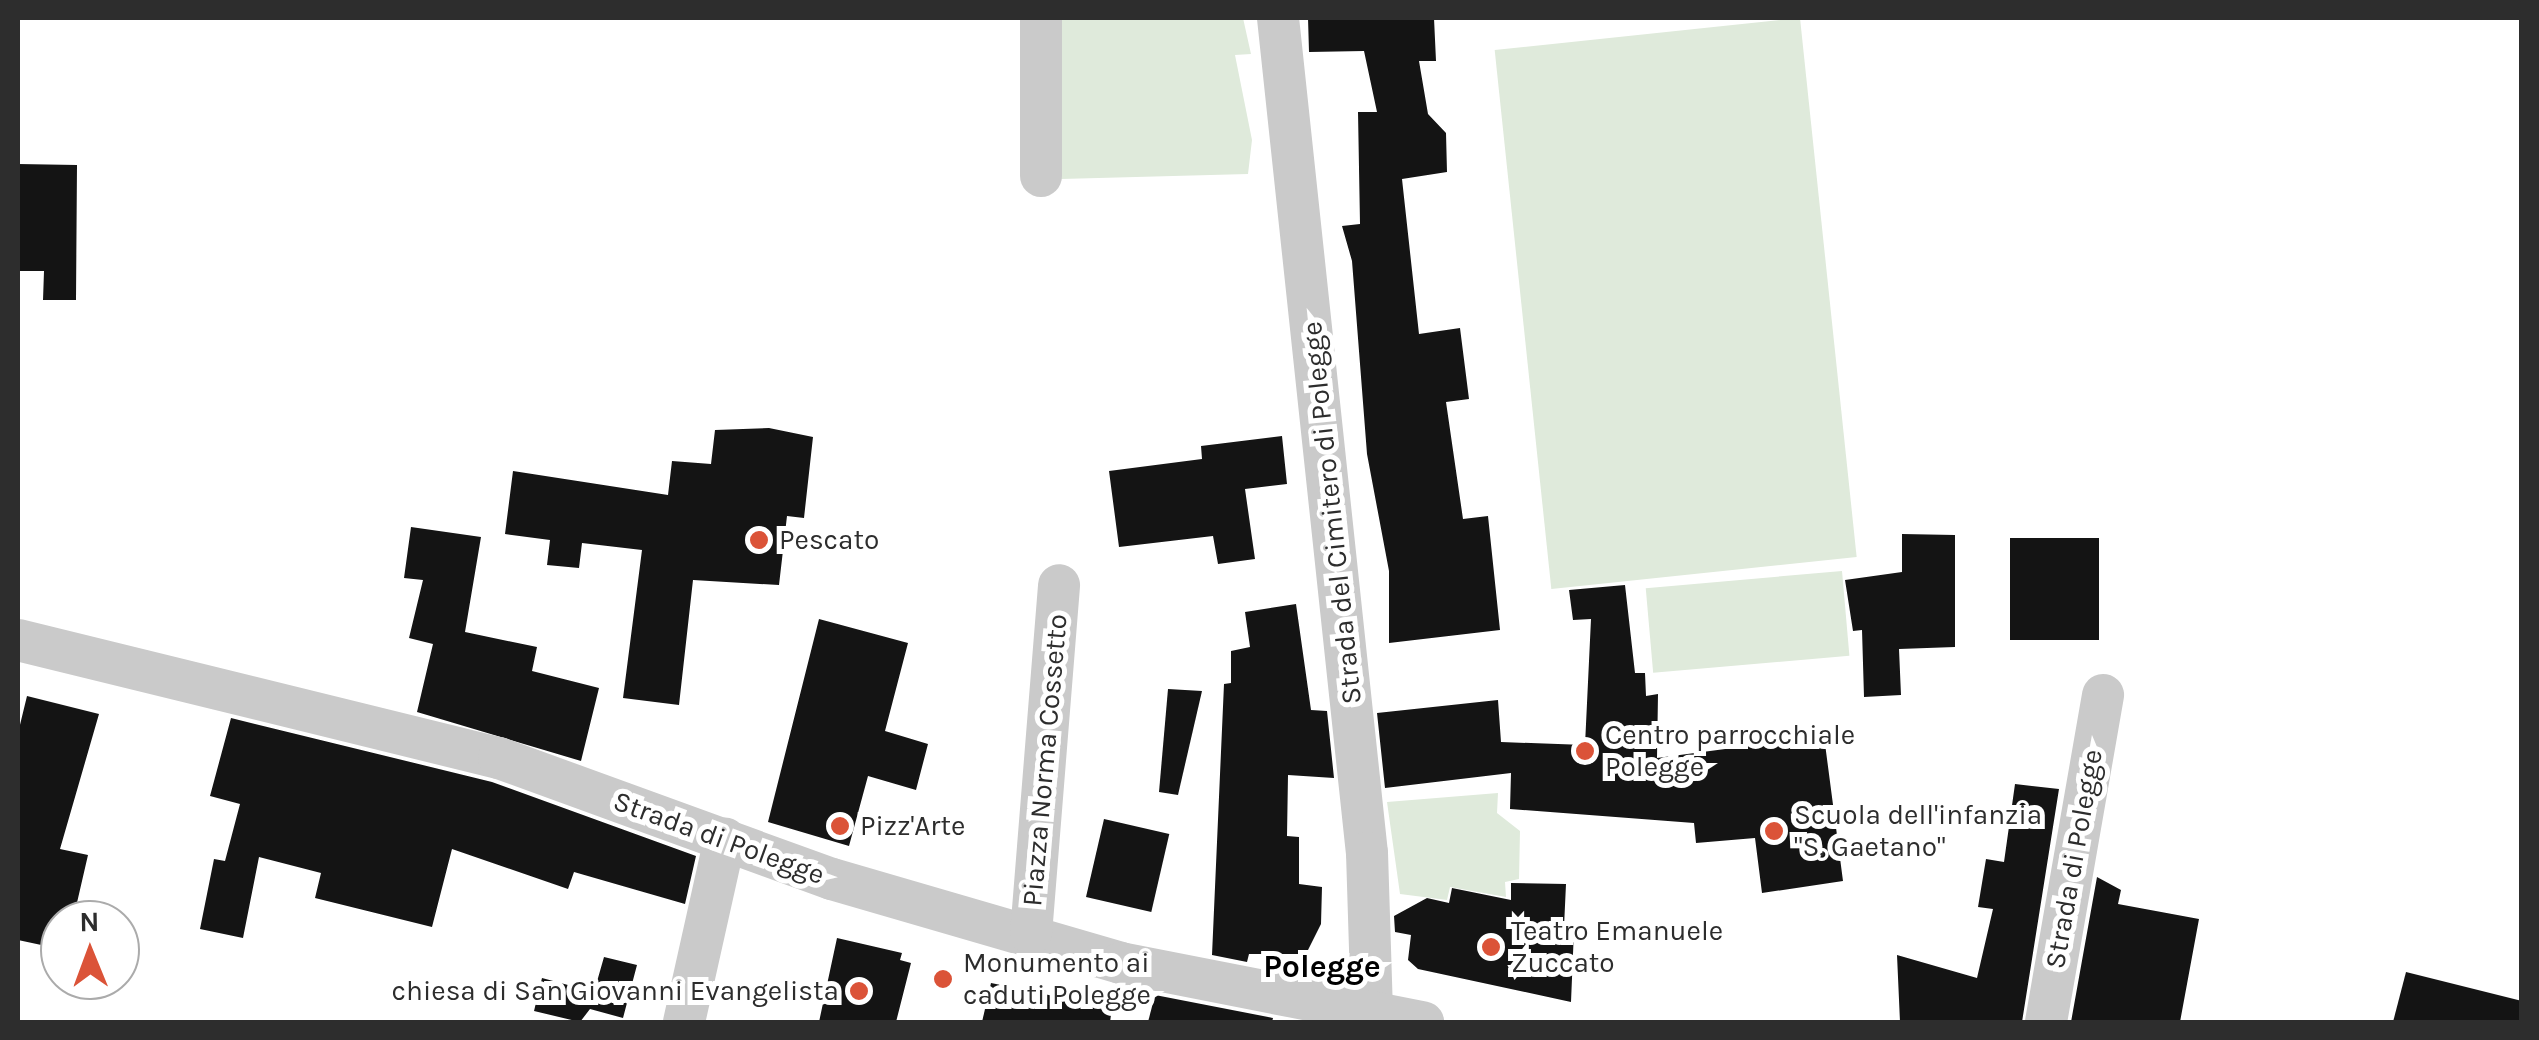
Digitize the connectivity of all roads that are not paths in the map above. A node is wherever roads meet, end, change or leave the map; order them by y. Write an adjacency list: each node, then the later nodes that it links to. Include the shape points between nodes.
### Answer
1 (1041, 18): 3 (street)
2 (1278, 18): 9 (street, Strada del Cimitero di Polegge, via 1367,853)
3 (1041, 176)
4 (1059, 585): 8 (street, Piazza Norma Cossetto)
5 (18, 640): 7 (street, Strada di Polegge, via 499,758)
6 (2103, 695): 12 (street, Strada di Polegge)
7 (725, 840): 8 (street, Strada di Polegge, via 846,883); 10 (street)
8 (1032, 934): 9 (street, Strada di Polegge, via 1120,963)
9 (1372, 1010): 11 (street, Strada di Polegge)
10 (684, 1022)
11 (1423, 1022)
12 (2046, 1022)

